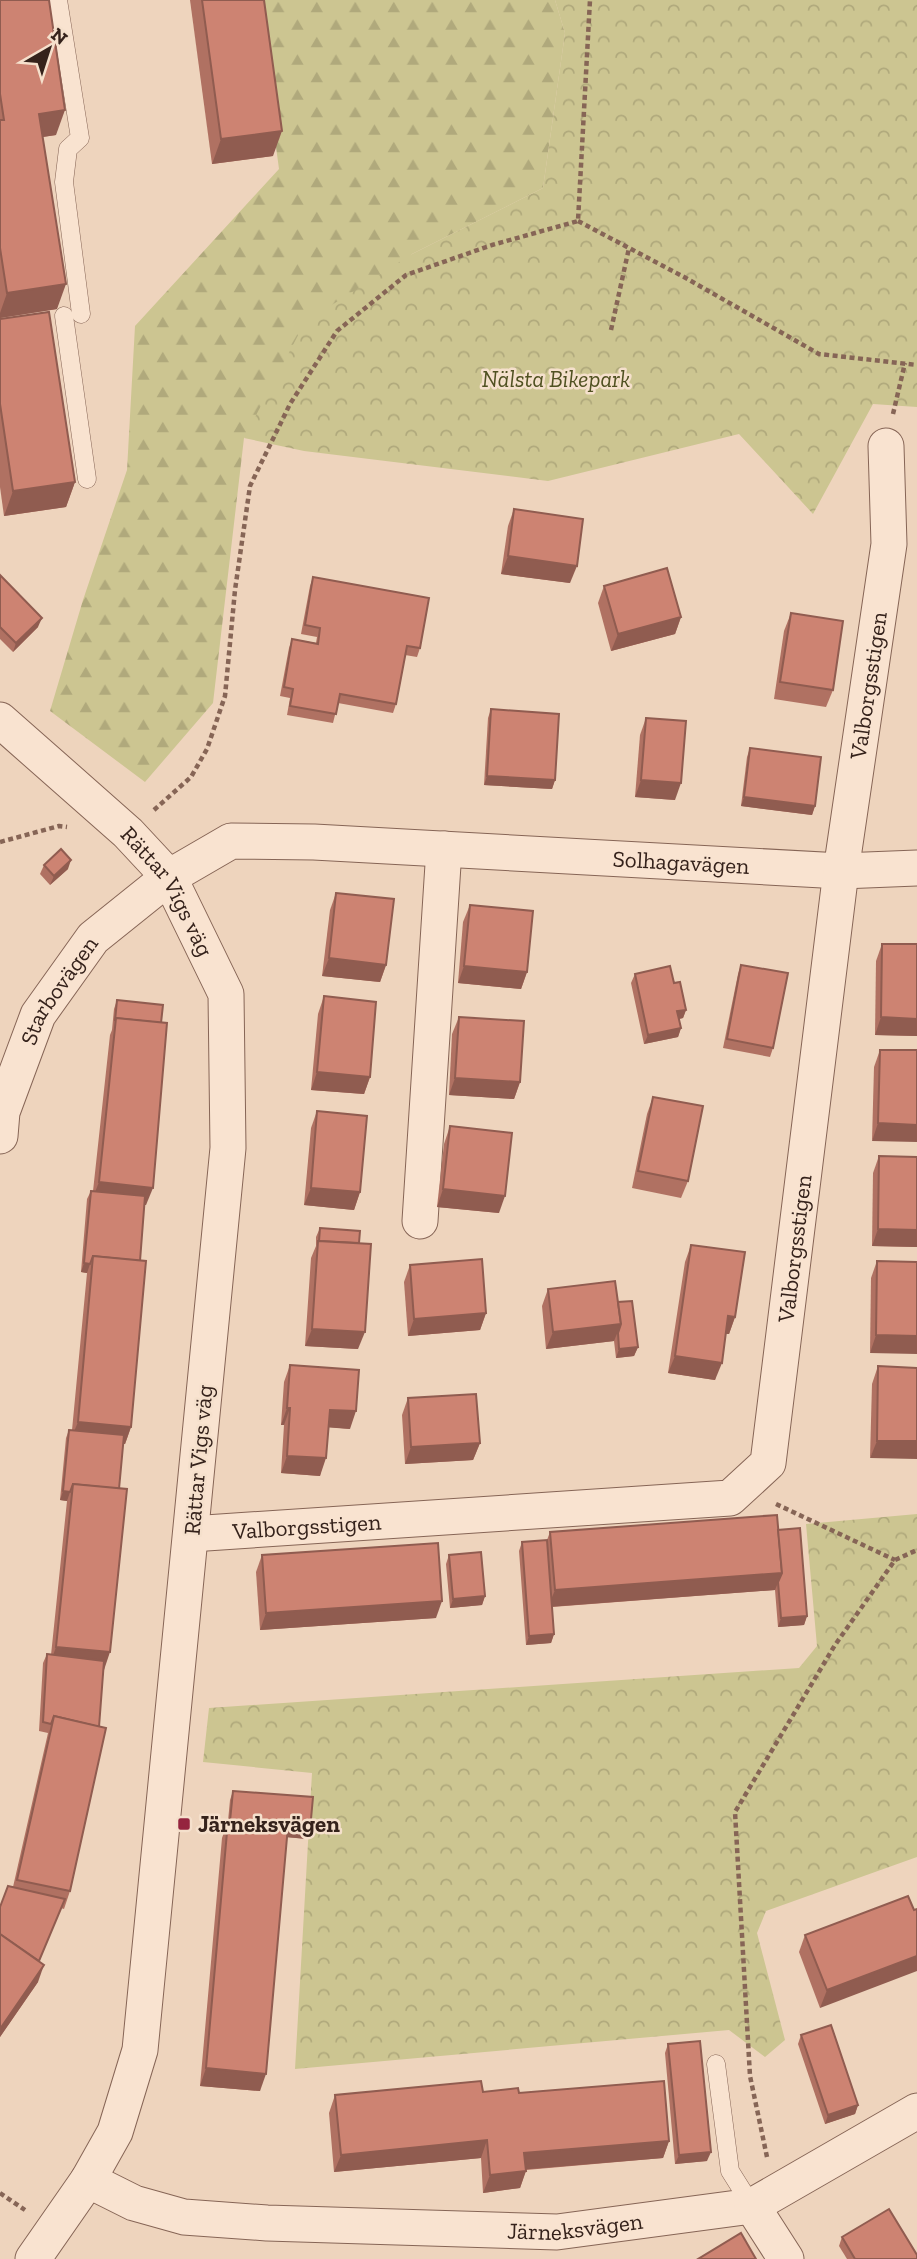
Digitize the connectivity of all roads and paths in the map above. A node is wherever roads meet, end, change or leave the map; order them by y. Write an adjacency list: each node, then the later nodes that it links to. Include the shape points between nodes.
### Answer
1 (58, 0): 9 (lane, via 80,138 68,149 64,182)
2 (590, 0): 3 (path)
3 (578, 221): 4 (path); 12 (path, via 406,275 337,331 290,404 250,486 225,696 207,749 191,777)
4 (629, 248): 5 (path); 6 (path, via 819,354)
5 (611, 330)
6 (905, 363): 7 (path); 8 (path)
7 (917, 365)
8 (886, 446): 16 (street, Valborgsstigen, via 889,544)
9 (87, 479)
10 (0, 720): 12 (street, Rättar Vigs väg)
11 (70, 827): 13 (path)
12 (128, 833): 17 (street, Rättar Vigs väg)
13 (0, 842)
14 (444, 849): 16 (street, Solhagavägen); 17 (street, Solhagavägen, via 232,841); 19 (street)
15 (917, 868): 16 (street, Solhagavägen)
16 (841, 871): 20 (street, Valborgsstigen, via 768,1463)
17 (169, 877): 18 (street, Starbovägen, via 93,938 38,1015 2,1112); 21 (street, Rättar Vigs väg, via 226,994 228,1148)
18 (0, 1136)
19 (420, 1221)
20 (742, 1488): 21 (street, Valborgsstigen, via 730,1498); 23 (path)
21 (191, 1534): 26 (street, Rättar Vigs väg, via 140,2050 115,2132)
22 (917, 1550): 23 (path)
23 (895, 1560): 27 (path, via 835,1645 735,1812 750,2076)
24 (716, 2064): 27 (lane, via 730,2171)
25 (917, 2111): 27 (street, Järneksvägen)
26 (88, 2180): 27 (street, Järneksvägen, via 134,2203 184,2217 557,2232); 28 (street, Rättar Vigs väg)
27 (763, 2199): 29 (street)
28 (33, 2259)
29 (786, 2259)

